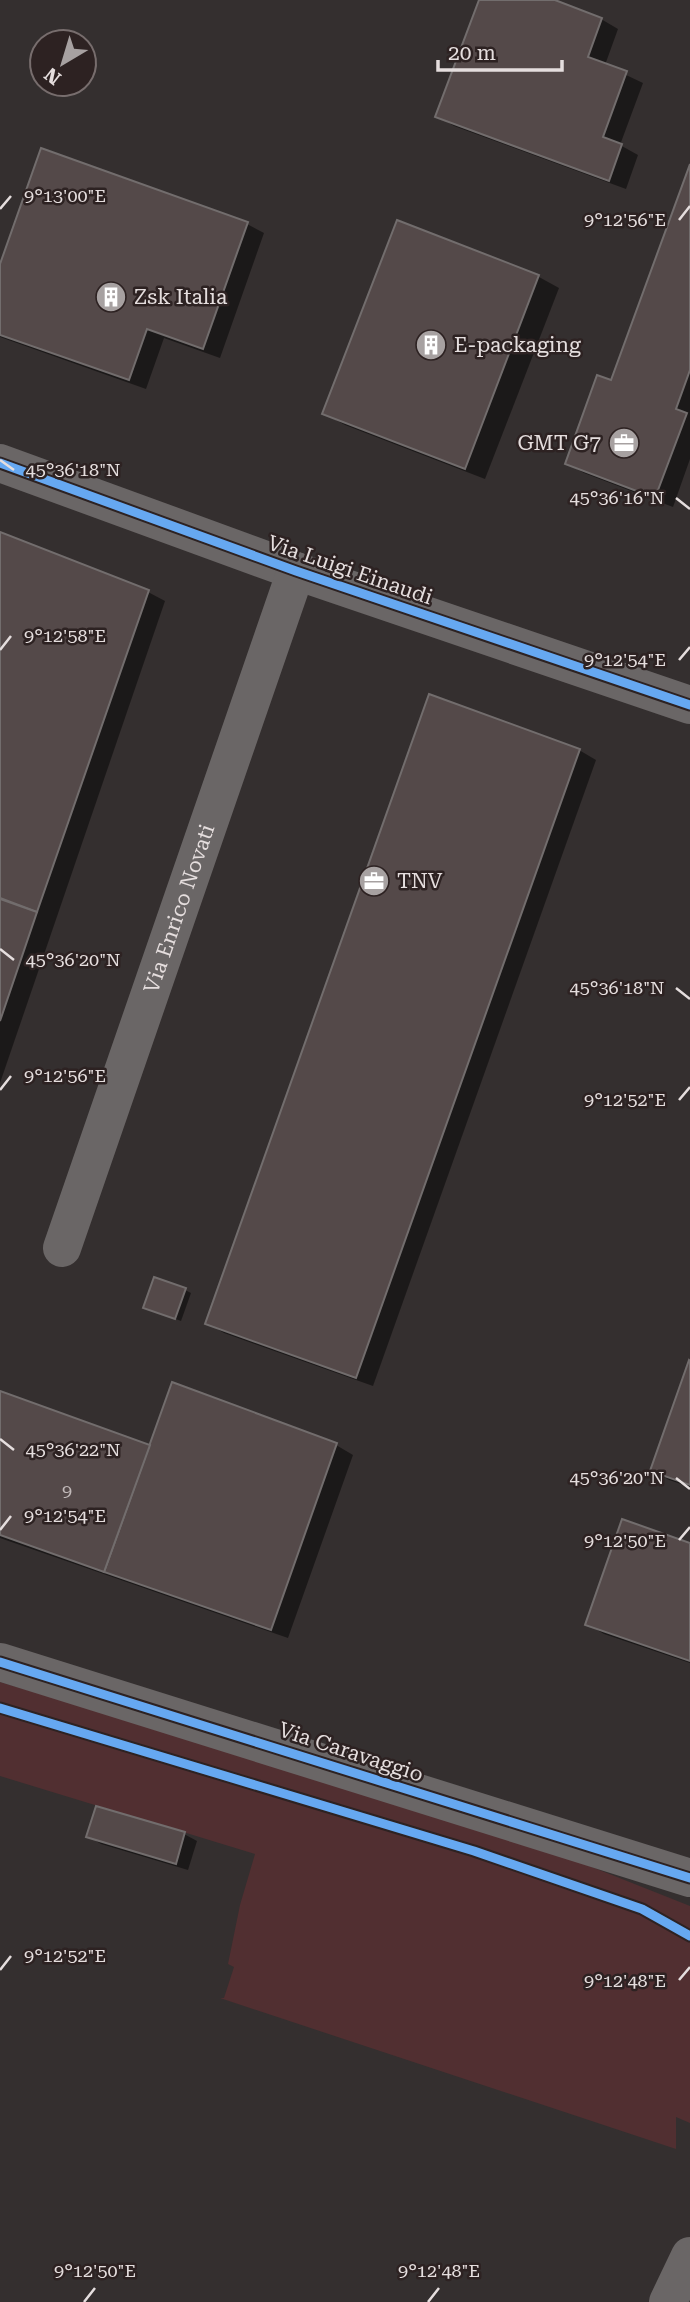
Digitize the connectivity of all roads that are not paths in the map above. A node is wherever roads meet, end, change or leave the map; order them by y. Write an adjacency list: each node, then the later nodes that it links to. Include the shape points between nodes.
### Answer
1 (0, 463): 2 (street, Via Luigi Einaudi)
2 (296, 571): 3 (street, Via Luigi Einaudi); 4 (street, Via Enrico Novati)
3 (690, 705)
4 (62, 1248)
5 (0, 1662): 6 (street, Via Caravaggio)
6 (690, 1878)
7 (690, 2256): 8 (street)
8 (668, 2302)

